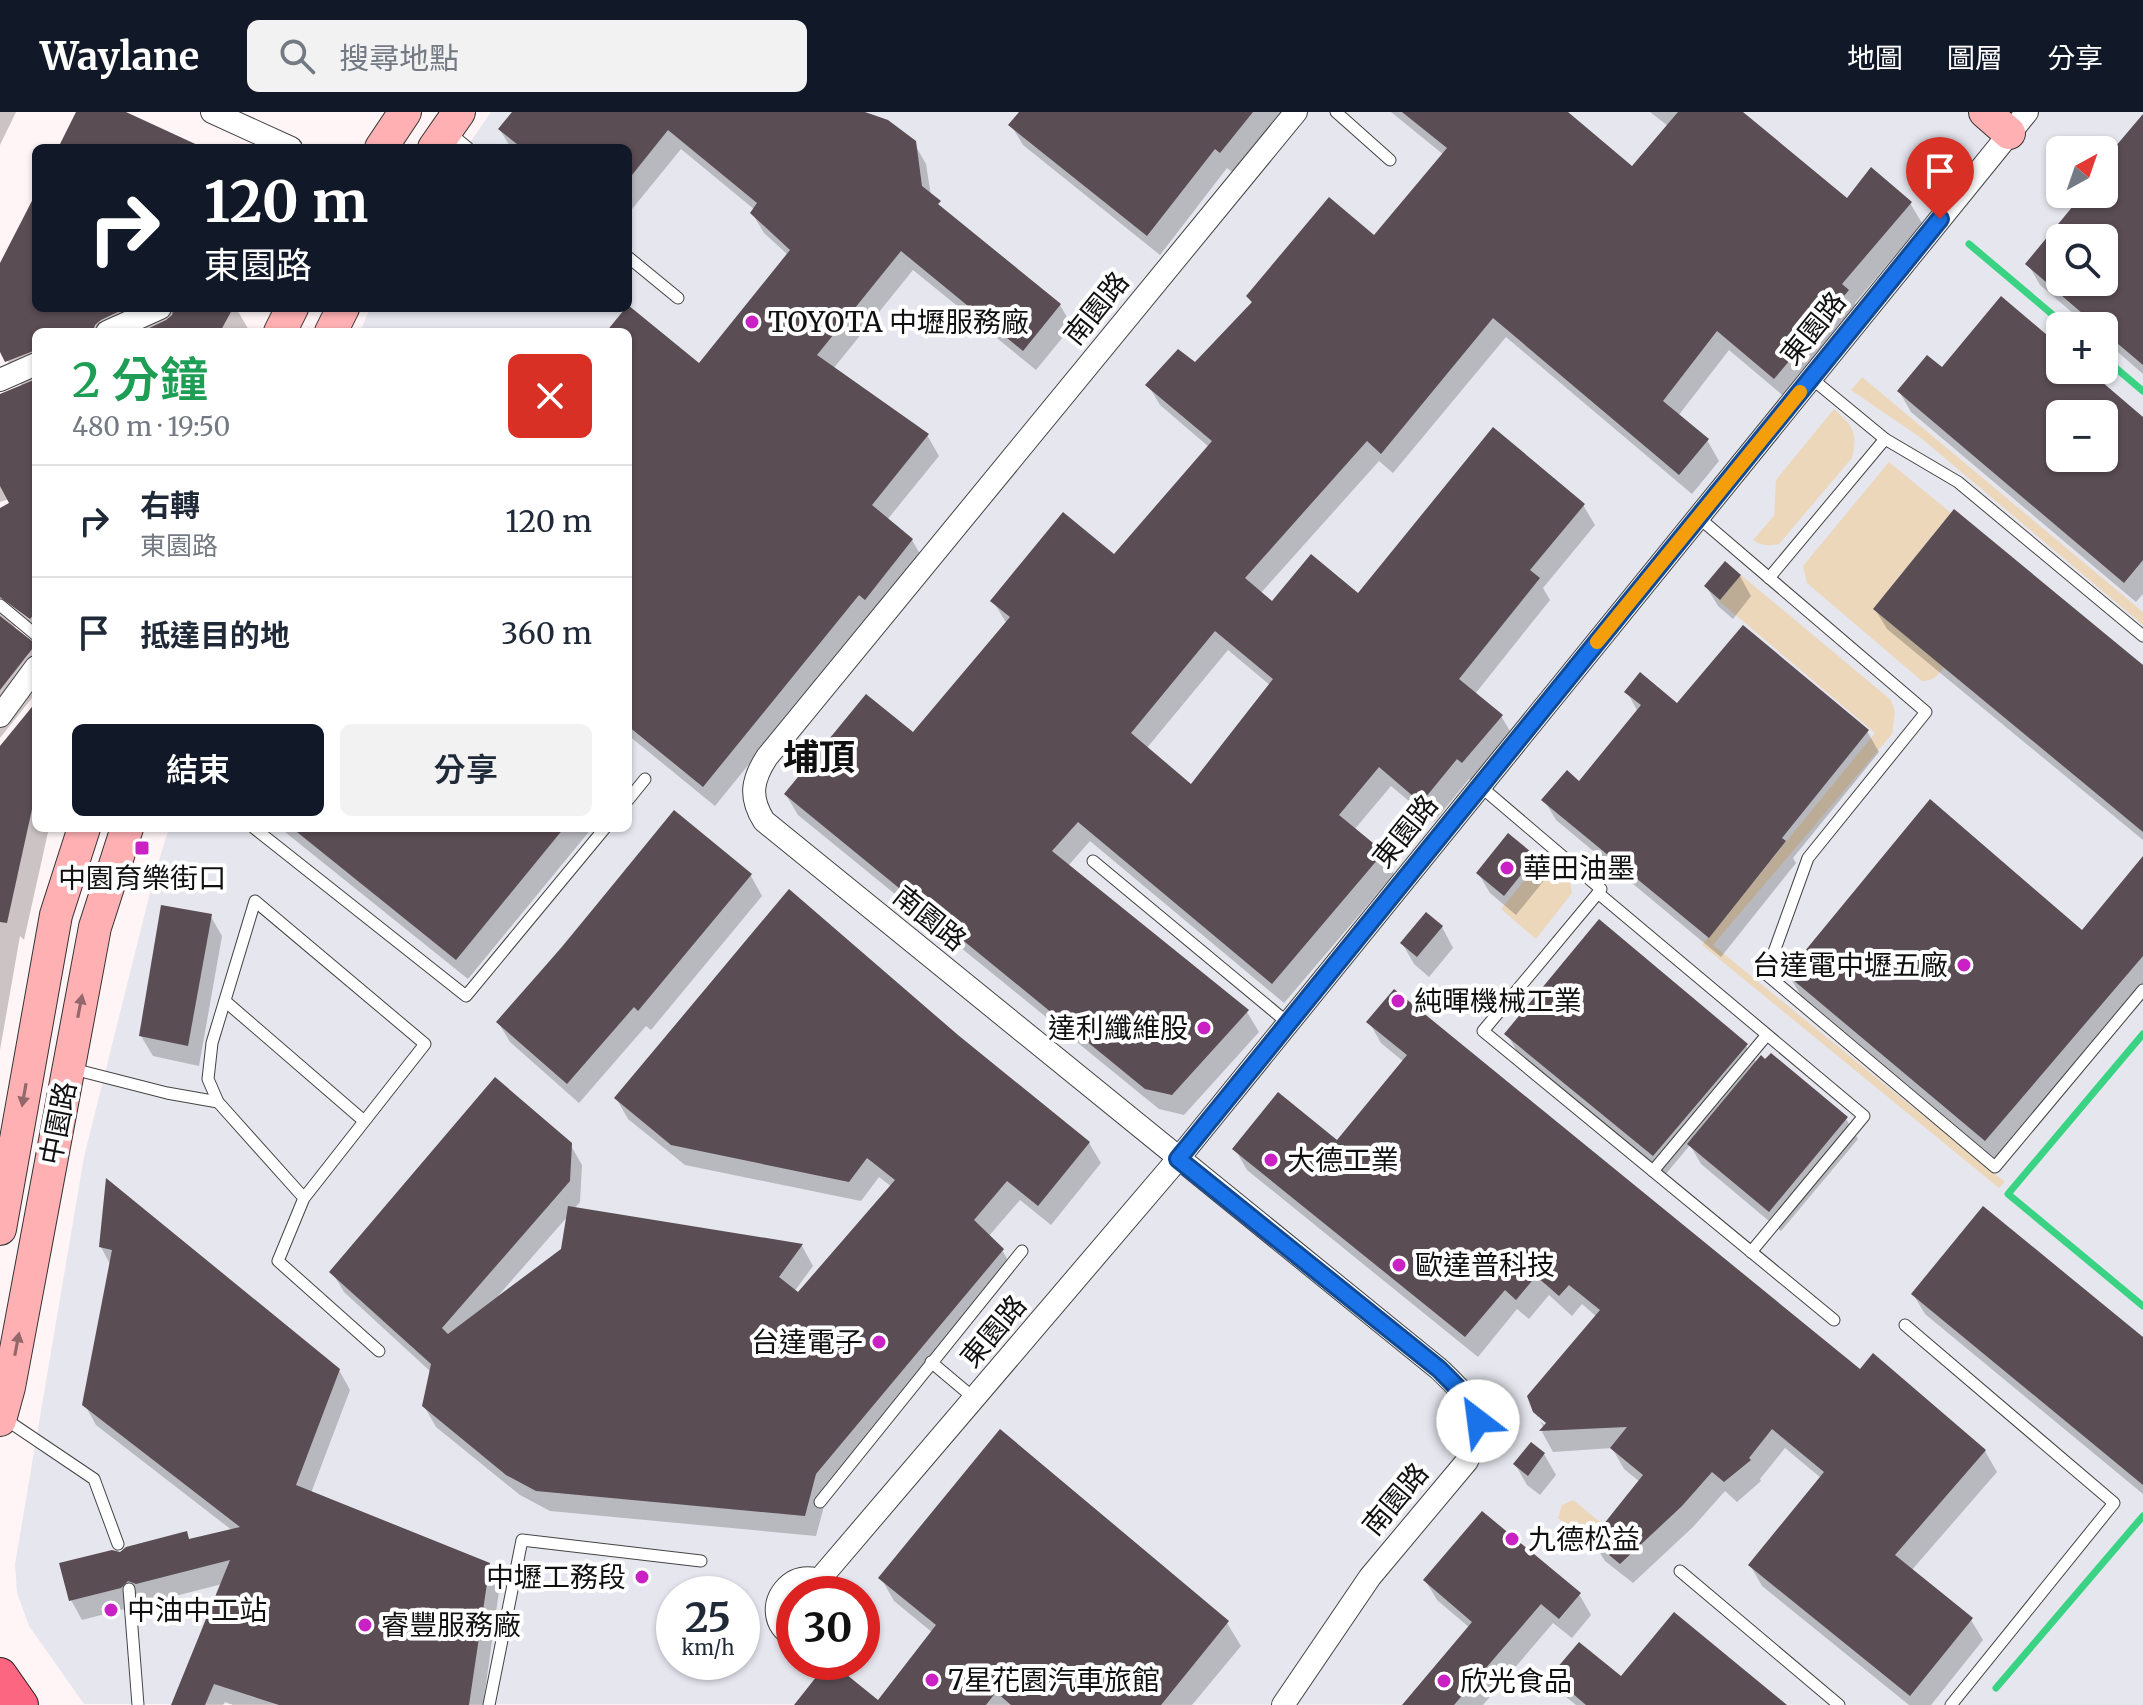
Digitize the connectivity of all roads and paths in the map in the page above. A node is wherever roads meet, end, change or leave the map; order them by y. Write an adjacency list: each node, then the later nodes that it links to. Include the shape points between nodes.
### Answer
1 (212, 112): 7 (street)
2 (405, 112): 8 (main road)
3 (1296, 112): 41 (street, 南園路, via 767,757 752,791 764,821)
4 (1336, 112): 9 (lane)
5 (1985, 112): 6 (main road)
6 (2018, 122): 15 (street, 東園路)
7 (282, 144)
8 (384, 144)
9 (1390, 160)
10 (632, 260): 11 (lane)
11 (678, 298)
12 (151, 312): 13 (street)
13 (116, 328)
14 (32, 366): 16 (street)
15 (1811, 378): 17 (lane); 18 (street, 東園路)
16 (0, 380)
17 (1885, 439): 19 (lane); 22 (lane, via 1958,482)
18 (1698, 517): 19 (lane); 26 (street, 東園路)
19 (1769, 578): 34 (lane, via 1926,712 1808,858 1766,974 1995,1167)
20 (0, 605): 21 (lane)
21 (32, 632)
22 (2143, 636)
23 (32, 672): 24 (street)
24 (0, 716)
25 (645, 779): 27 (lane)
26 (1480, 786): 33 (lane, via 1601,889); 36 (street, 東園路)
27 (632, 795)
28 (83, 832): 44 (main road, 中園路, one-way to 44, via 56,915)
29 (126, 832): 38 (main road, 中園路, one-way to 29, via 95,927)
30 (259, 832): 31 (lane, via 466,996)
31 (602, 832)
32 (1093, 861): 36 (lane)
33 (1598, 893): 37 (lane); 42 (lane, via 1483,1031)
34 (2143, 990)
35 (225, 1001): 39 (lane, via 208,1079); 40 (lane); 40 (lane, via 255,901 425,1044)
36 (1288, 1023): 41 (street, 東園路)
37 (1766, 1036): 42 (lane); 46 (lane, via 1864,1116)
38 (68, 1068): 39 (lane); 52 (main road, 中園路, one-way to 38)
39 (218, 1102): 43 (lane)
40 (364, 1121): 43 (lane)
41 (1178, 1159): 51 (street, 東園路); 64 (street, 南園路, via 1439,1369 1459,1388 1478,1421 1467,1461 1370,1577)
42 (1653, 1171): 46 (lane)
43 (304, 1198): 49 (lane, via 278,1261)
44 (0, 1229)
45 (1022, 1251): 50 (lane)
46 (1751, 1252): 47 (lane)
47 (1834, 1320)
48 (1905, 1325): 66 (lane, via 2114,1503)
49 (379, 1351)
50 (931, 1362): 51 (lane); 53 (lane)
51 (975, 1399): 57 (street, 東園路)
52 (0, 1418): 54 (lane, via 94,1479)
53 (820, 1502)
54 (118, 1544)
55 (701, 1561): 63 (lane, via 522,1540)
56 (1680, 1571): 65 (lane)
57 (836, 1576)
58 (129, 1589): 62 (lane)
59 (0, 1675): 61 (main road)
60 (0, 1698): 61 (main road)
61 (20, 1705)
62 (138, 1705)
63 (489, 1705)
64 (1283, 1705)
65 (1839, 1705)
66 (1951, 1705)

